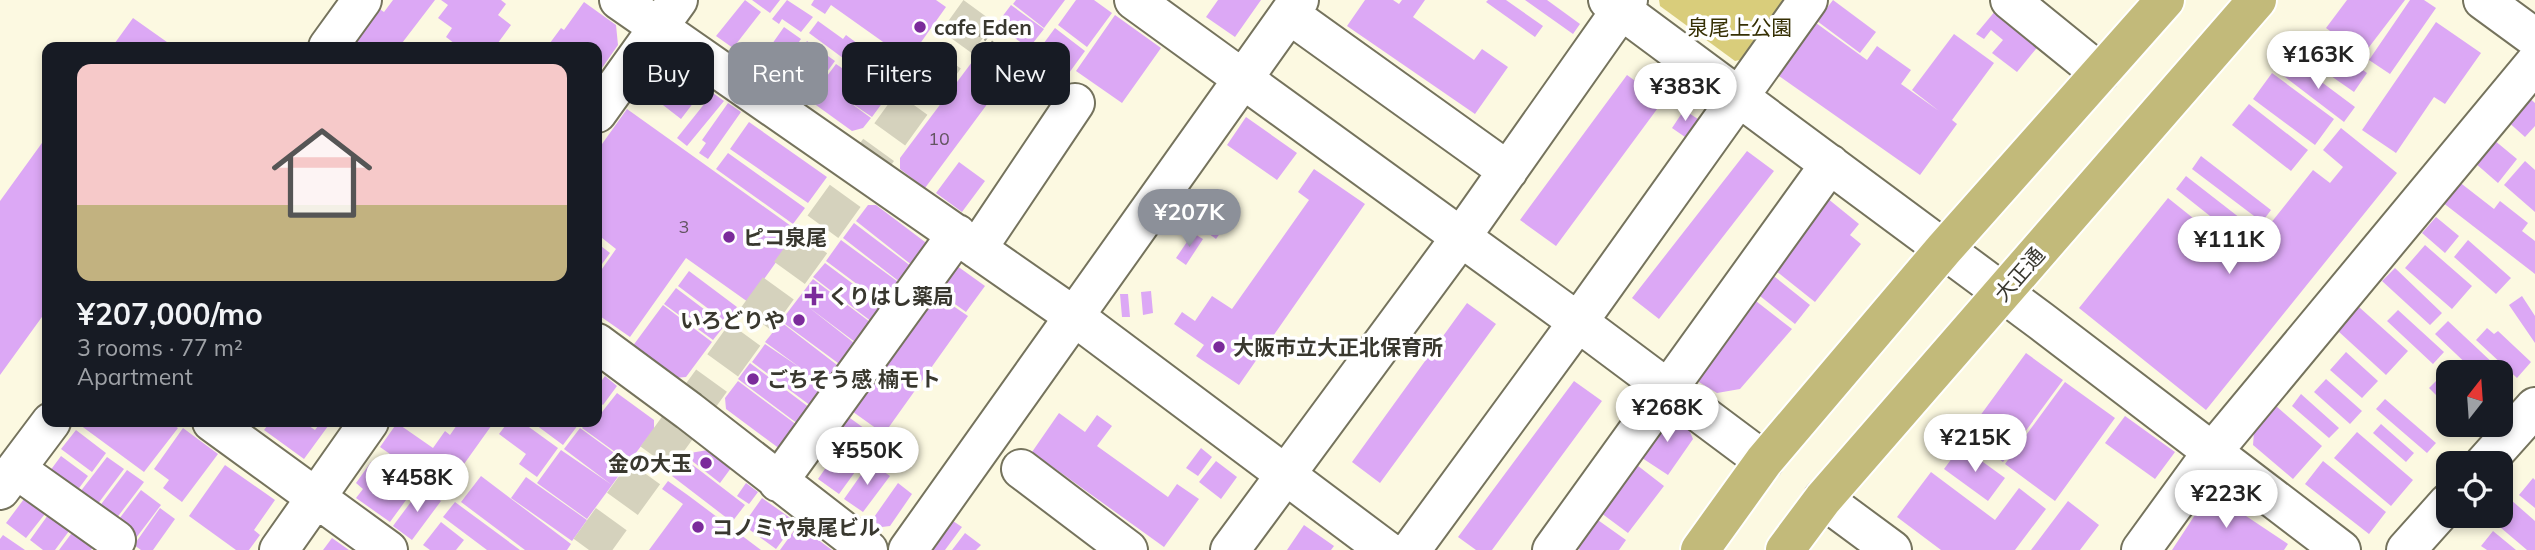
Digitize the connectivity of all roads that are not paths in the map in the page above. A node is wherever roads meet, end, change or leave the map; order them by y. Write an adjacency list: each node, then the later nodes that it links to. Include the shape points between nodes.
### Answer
1 (362, 0): 13 (street)
2 (619, 0): 11 (street)
3 (1134, 0): 16 (street)
4 (1808, 0): 17 (street)
5 (2010, 0): 15 (street)
6 (2165, 0): 15 (main road)
7 (2257, 0): 25 (main road, 大正通)
8 (2483, 0): 12 (street)
9 (1619, 3): 17 (street); 21 (street)
10 (1294, 7): 16 (street); 21 (street)
11 (669, 14): 19 (street); 23 (street)
12 (2535, 38)
13 (332, 42)
14 (2535, 63): 34 (street)
15 (2100, 73): 24 (main road)
16 (1244, 78): 22 (street); 26 (street)
17 (1740, 97): 20 (street); 27 (street)
18 (1075, 103): 23 (street)
19 (602, 106)
20 (1830, 164): 24 (street); 29 (street)
21 (1508, 171): 22 (street)
22 (1461, 237): 27 (street); 38 (street)
23 (967, 242): 26 (street); 40 (street)
24 (1944, 249): 25 (street); 36 (main road)
25 (2003, 293): 34 (street); 42 (main road, 大正通)
26 (1075, 317): 38 (street); 48 (street)
27 (1578, 322): 29 (street); 52 (street)
28 (602, 347): 40 (street)
29 (1669, 390): 36 (street); 53 (street)
30 (2535, 407): 35 (street)
31 (47, 427): 39 (street)
32 (219, 427): 41 (street)
33 (366, 427): 41 (street)
34 (2213, 451): 57 (street); 58 (street)
35 (2496, 451)
36 (1764, 461): 54 (main road)
37 (1021, 469): 49 (street)
38 (1286, 474): 50 (street); 51 (street)
39 (8, 480): 44 (street)
40 (778, 482): 47 (street)
41 (316, 498): 45 (street); 46 (street)
42 (1823, 499): 55 (main road, 大正通); 56 (street)
43 (2436, 516): 59 (street)
44 (116, 540)
45 (279, 550)
46 (387, 550)
47 (868, 550)
48 (908, 550)
49 (1128, 550)
50 (1230, 550)
51 (1386, 550)
52 (1411, 550)
53 (1552, 550)
54 (1700, 550)
55 (1785, 550)
56 (1892, 550)
57 (2141, 550)
58 (2341, 550)
59 (2406, 550)

